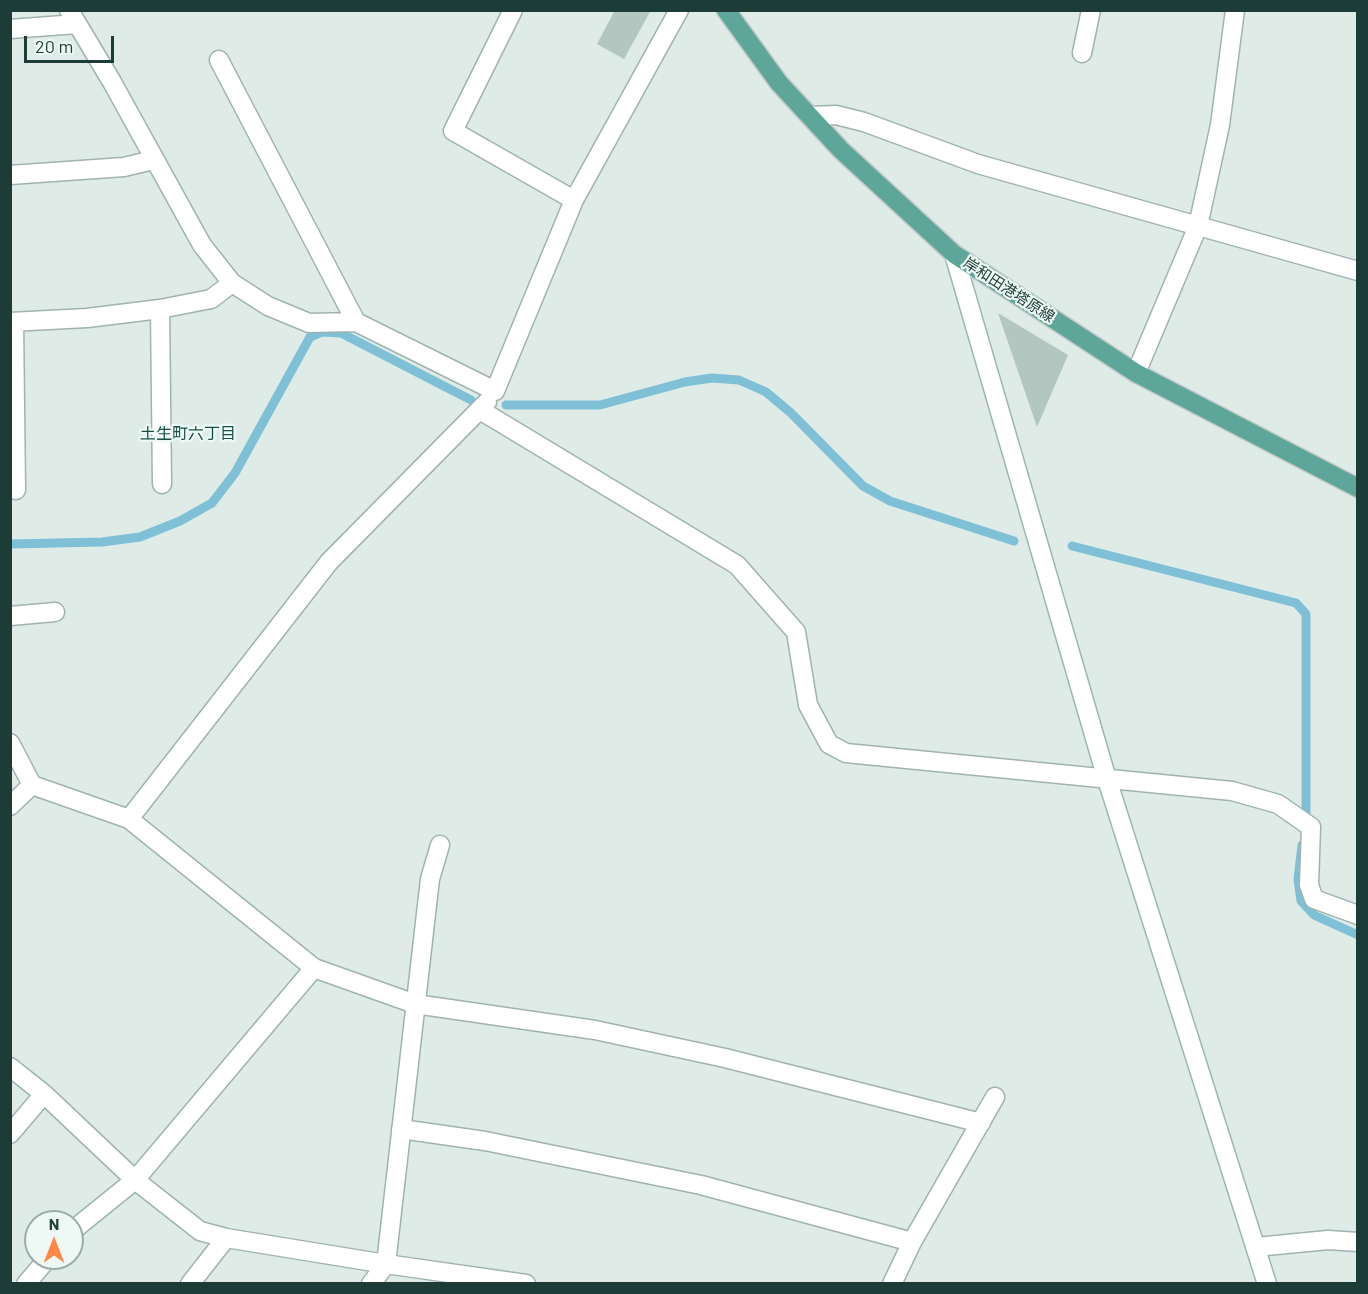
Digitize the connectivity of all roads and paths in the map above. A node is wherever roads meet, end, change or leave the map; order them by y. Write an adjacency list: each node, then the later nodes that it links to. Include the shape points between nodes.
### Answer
1 (513, 10): 13 (street, via 453,131)
2 (726, 10): 10 (main road, 岸和田港塔原線, via 779,83)
3 (1091, 10): 8 (street)
4 (1235, 10): 14 (street, via 1220,125)
5 (677, 11): 13 (street)
6 (73, 17): 7 (street); 11 (street)
7 (10, 29)
8 (1082, 53)
9 (219, 60): 20 (street)
10 (810, 116): 14 (street, via 836,115 864,122 978,164); 15 (main road, 岸和田港塔原線, via 841,150)
11 (153, 160): 12 (street, via 124,167); 17 (street, via 202,245)
12 (10, 175)
13 (574, 200): 22 (street)
14 (1197, 226): 16 (street); 21 (street)
15 (954, 254): 21 (main road, 岸和田港塔原線); 30 (street)
16 (1358, 272)
17 (232, 283): 18 (street, via 211,299); 20 (street, via 268,306 309,323)
18 (160, 309): 19 (street); 24 (street)
19 (12, 322): 26 (street)
20 (356, 322): 22 (street)
21 (1136, 373): 25 (main road, 岸和田港塔原線)
22 (495, 391): 23 (street)
23 (480, 410): 30 (street, via 737,565 796,633 807,705 830,744 846,753); 33 (street, via 329,562)
24 (162, 484)
25 (1358, 488)
26 (16, 490)
27 (55, 612): 28 (street)
28 (10, 616)
29 (10, 742): 31 (street)
30 (1106, 776): 35 (street, via 1232,791 1278,804 1311,827 1309,885 1314,899); 49 (street)
31 (33, 785): 32 (street); 33 (street)
32 (10, 806)
33 (129, 819): 36 (street)
34 (440, 845): 37 (street, via 430,879)
35 (1358, 915)
36 (314, 968): 37 (street); 44 (street)
37 (415, 1004): 41 (street, via 595,1030 725,1058); 42 (street)
38 (10, 1067): 39 (street)
39 (45, 1094): 43 (street); 44 (street)
40 (995, 1097): 41 (street)
41 (981, 1123): 47 (street)
42 (401, 1129): 47 (street, via 485,1141 701,1185); 50 (street)
43 (10, 1134)
44 (135, 1180): 45 (street); 46 (street, via 200,1231)
45 (84, 1221)
46 (226, 1238): 50 (street); 53 (street)
47 (912, 1242): 56 (street)
48 (1358, 1242): 49 (street, via 1328,1240)
49 (1256, 1247): 57 (street)
50 (386, 1264): 54 (street); 55 (street)
51 (38, 1270): 52 (street)
52 (26, 1284)
53 (190, 1284)
54 (371, 1284)
55 (526, 1284)
56 (892, 1284)
57 (1267, 1284)

